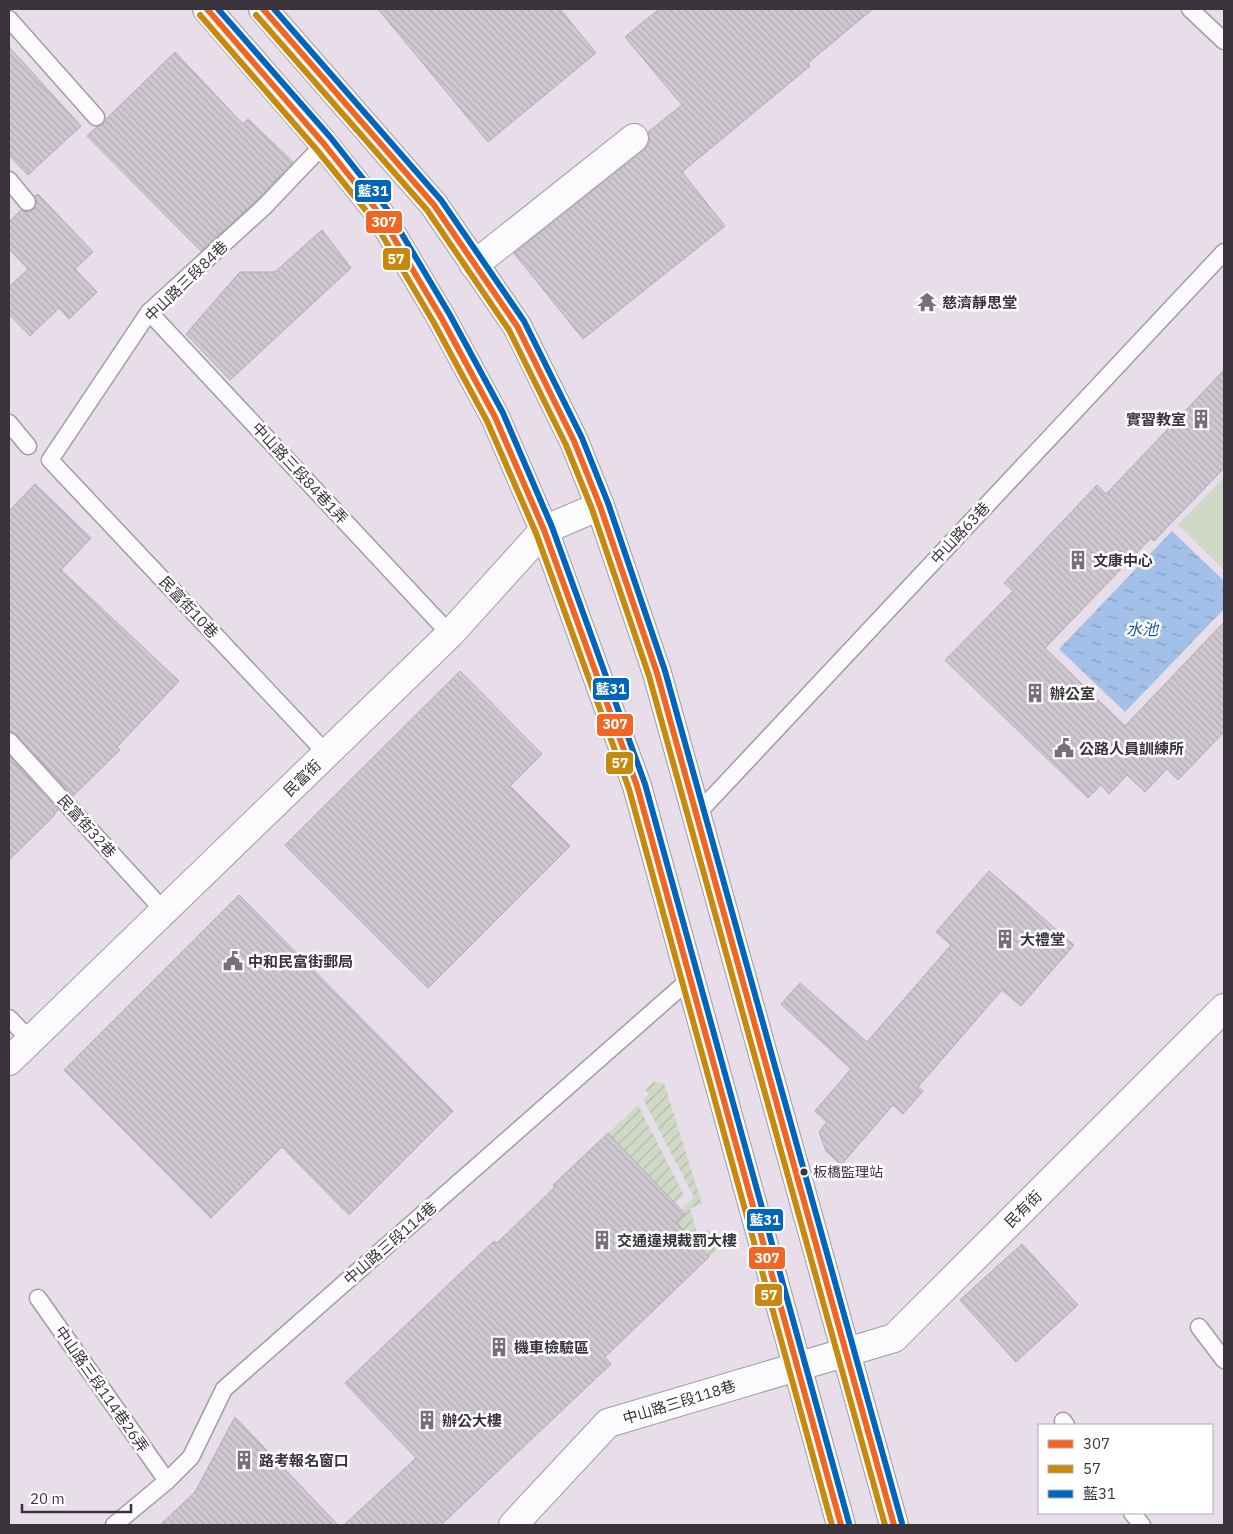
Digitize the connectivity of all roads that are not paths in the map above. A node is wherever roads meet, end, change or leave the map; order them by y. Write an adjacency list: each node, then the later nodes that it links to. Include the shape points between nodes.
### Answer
1 (207, 9): 8 (main road)
2 (263, 9): 12 (main road, via 434,205)
3 (1190, 9): 5 (lane)
4 (9, 19): 6 (lane)
5 (1224, 41)
6 (96, 117)
7 (634, 138): 12 (street)
8 (324, 144): 13 (lane, 中山路三段84巷, via 265,206); 18 (main road, via 379,213 442,320 495,417)
9 (9, 180): 10 (lane)
10 (27, 202)
11 (1224, 252): 22 (lane, 中山路63巷)
12 (474, 265): 17 (main road, via 517,326 574,441)
13 (149, 312): 16 (lane, 中山路三段84巷); 19 (lane, 中山路三段84巷1弄)
14 (9, 423): 15 (lane)
15 (28, 446)
16 (50, 460): 21 (lane, 民富街10巷)
17 (600, 506): 18 (street, 民富街); 22 (main road, via 657,673)
18 (544, 530): 19 (street, 民富街); 24 (main road, via 637,786)
19 (450, 634): 21 (street, 民富街)
20 (9, 741): 23 (lane, 民富街32巷)
21 (327, 754): 23 (street, 民富街)
22 (696, 815): 31 (main road)
23 (164, 911): 27 (street, 民富街)
24 (690, 979): 33 (main road); 34 (lane, 中山路三段114巷, via 224,1389 190,1457)
25 (1224, 1008): 31 (street, 民有街, via 894,1338)
26 (9, 1018): 27 (lane)
27 (30, 1040): 28 (street, 民富街)
28 (9, 1061)
29 (38, 1298): 34 (lane, 中山路三段114巷26弄)
30 (1199, 1327): 32 (lane)
31 (846, 1352): 33 (street, 民有街); 39 (main road)
32 (1224, 1360)
33 (797, 1367): 37 (street, 中山路三段118巷, via 608,1423); 38 (main road)
34 (167, 1480): 36 (lane, 中山路三段114巷)
35 (1133, 1514): 40 (lane)
36 (114, 1525)
37 (513, 1525)
38 (841, 1525)
39 (894, 1525)
40 (1142, 1525)

